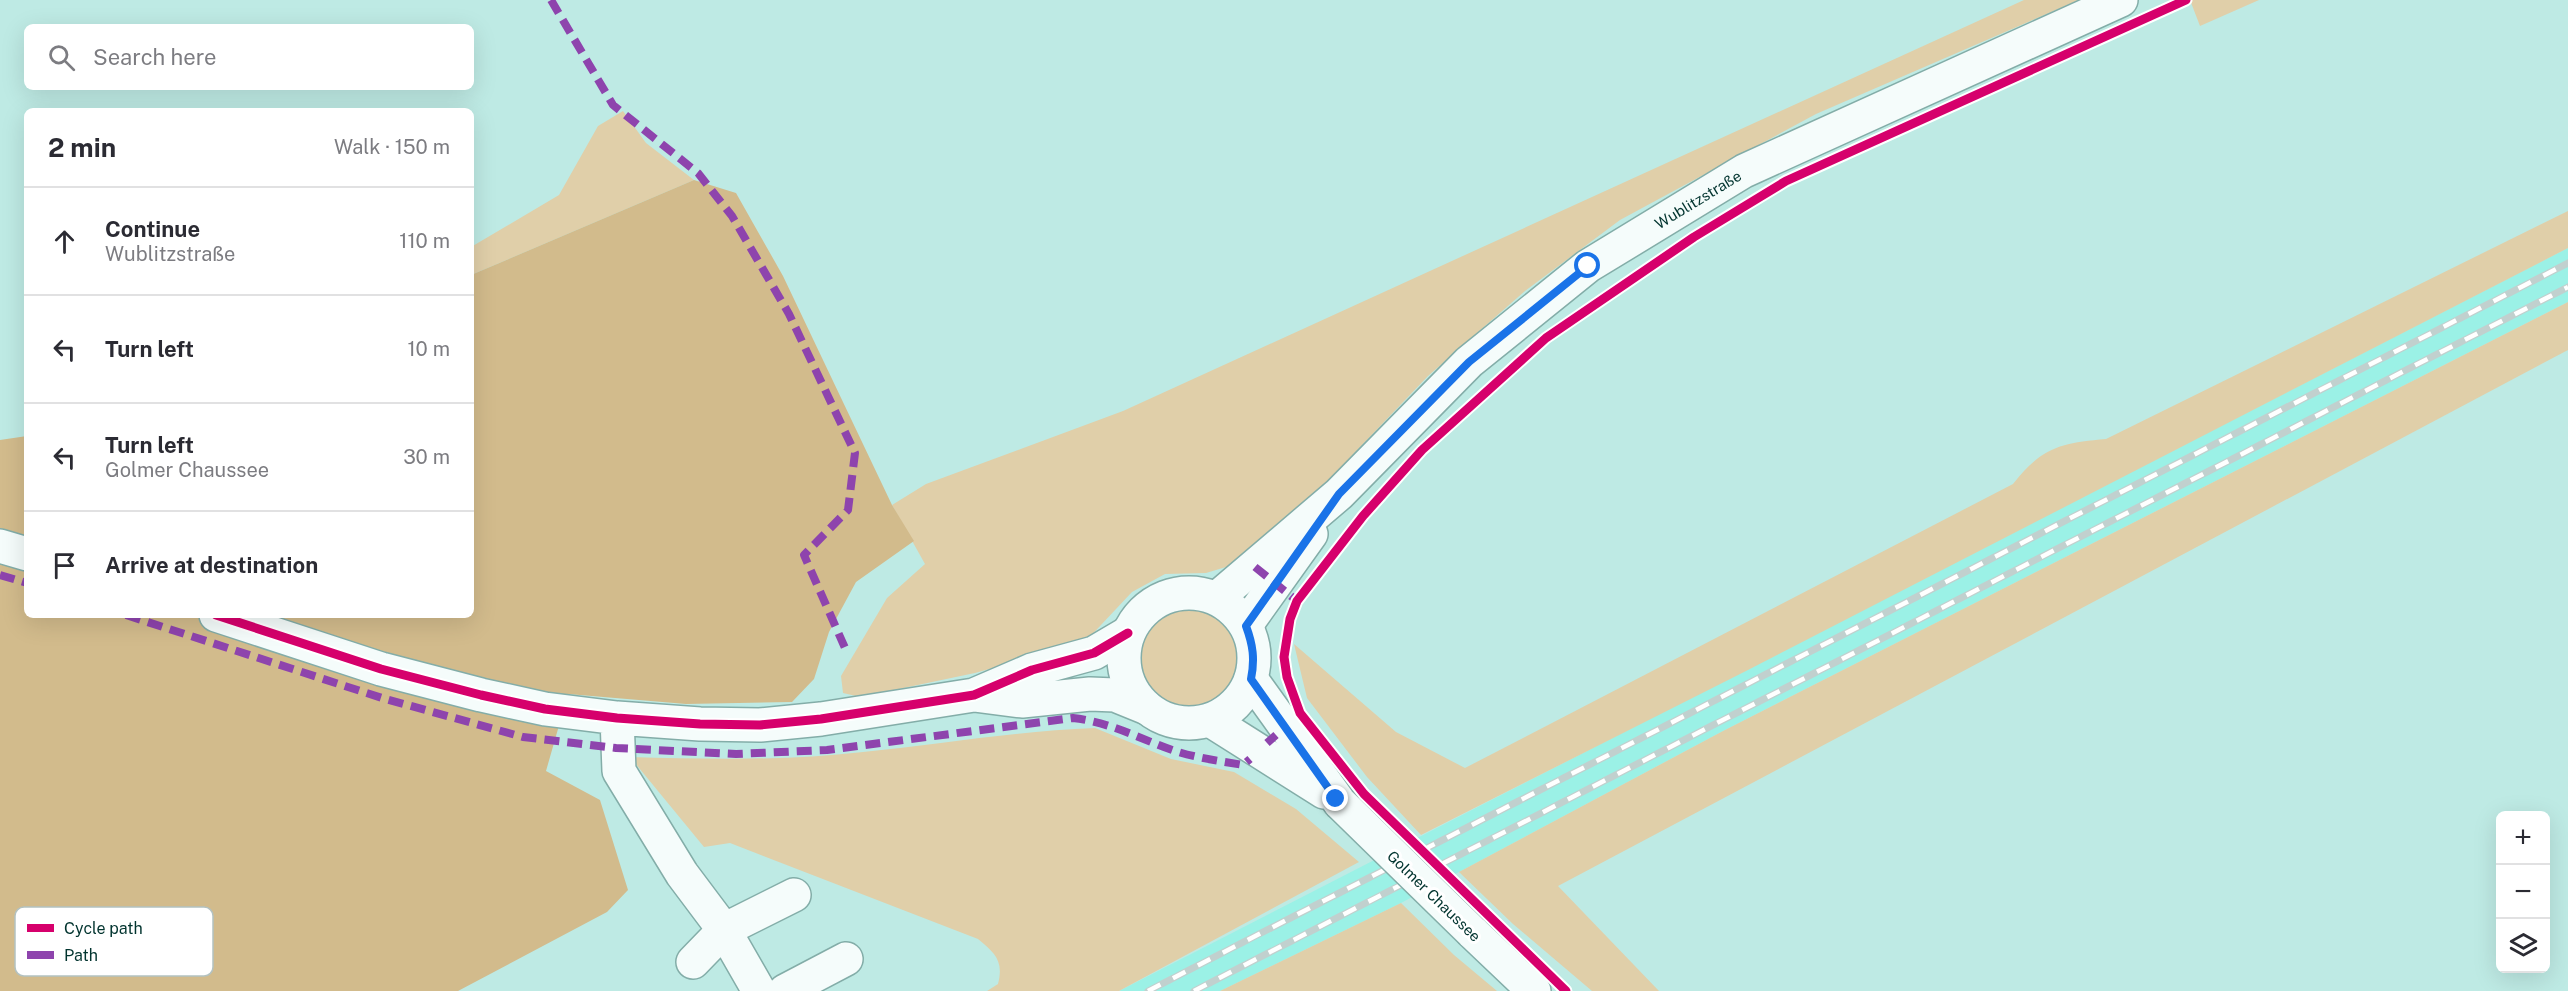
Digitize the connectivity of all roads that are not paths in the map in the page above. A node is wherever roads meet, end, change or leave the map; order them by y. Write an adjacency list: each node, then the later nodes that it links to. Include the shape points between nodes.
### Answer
1 (2121, 0): 2 (main road, Wublitzstraße, via 1744,171 1588,266 1469,362)
2 (1339, 494): 5 (main road, Wublitzstraße); 7 (main road, Wublitzstraße)
3 (0, 546): 4 (main road)
4 (24, 553)
5 (1217, 598): 7 (main road, via 1234,610); 8 (main road, via 1197,592 1175,593 1155,601 1139,615)
6 (225, 618): 12 (main road, via 381,669 481,695 545,709)
7 (1246, 626): 9 (main road, via 1253,643)
8 (1128, 633): 10 (main road, via 1095,653 1032,670); 11 (main road, via 1123,653 1125,674 1133,693)
9 (1251, 679): 13 (main road, via 1242,697 1228,711); 14 (main road, Golmer Chaussee)
10 (974, 695): 11 (main road, via 1023,701 1116,695); 12 (main road, via 760,725)
11 (1147, 708): 13 (main road, via 1166,720)
12 (617, 718): 16 (main road, via 619,771 682,874)
13 (1210, 720): 14 (main road, Golmer Chaussee)
14 (1338, 801): 21 (main road, Golmer Chaussee, bridge)
15 (794, 895): 16 (main road)
16 (724, 930): 18 (main road); 19 (main road)
17 (846, 959): 20 (main road)
18 (693, 962)
19 (759, 991)
20 (785, 991)
21 (1534, 991)

